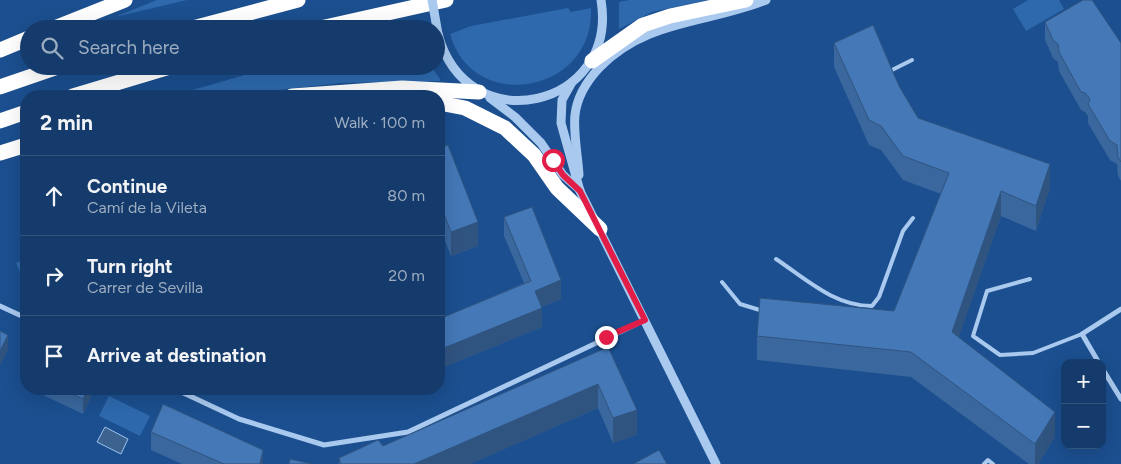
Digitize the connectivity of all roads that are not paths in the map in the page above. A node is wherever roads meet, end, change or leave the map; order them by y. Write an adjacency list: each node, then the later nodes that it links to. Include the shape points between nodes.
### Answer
1 (125, 0): 8 (highway)
2 (298, 0): 9 (highway)
3 (432, 0): 11 (street, bridge)
4 (446, 0): 10 (highway)
5 (746, 0): 16 (highway, via 643,25)
6 (766, 0): 32 (street, via 648,33 602,65 585,85 575,116)
7 (601, 3): 16 (street, via 601,37)
8 (75, 20)
9 (223, 20)
10 (356, 20)
11 (436, 20)
12 (20, 42): 13 (highway)
13 (0, 50)
14 (445, 52): 26 (street, bridge, via 457,74)
15 (912, 60): 17 (lane)
16 (592, 61): 20 (street)
17 (892, 70)
18 (35, 75): 21 (highway)
19 (143, 75): 22 (highway)
20 (572, 82): 26 (street, via 537,99 510,99); 32 (street, via 562,100 561,123)
21 (0, 87)
22 (93, 90)
23 (374, 90): 24 (highway)
24 (434, 90)
25 (445, 91): 26 (highway)
26 (482, 93): 32 (street, via 515,117)
27 (445, 105): 34 (highway, via 479,114 515,136 542,165 557,188)
28 (20, 114): 29 (highway)
29 (0, 121)
30 (20, 147): 31 (highway)
31 (0, 153)
32 (580, 191): 34 (street)
33 (913, 218): 35 (lane, via 903,231 879,297 872,306 838,301)
34 (600, 229): 42 (street)
35 (776, 259)
36 (1030, 279): 43 (lane, via 986,291 973,336 1000,356 1033,354)
37 (722, 282): 40 (lane, via 740,304)
38 (0, 306): 41 (street)
39 (1121, 309): 43 (street)
40 (766, 312)
41 (20, 315)
42 (645, 320): 46 (street, via 408,432 324,445 239,419); 48 (street)
43 (1082, 334): 44 (street)
44 (1097, 359)
45 (1106, 375): 47 (street)
46 (188, 395)
47 (1121, 399)
48 (716, 464)
49 (984, 464): 50 (lane, via 988,460)
50 (993, 464)

